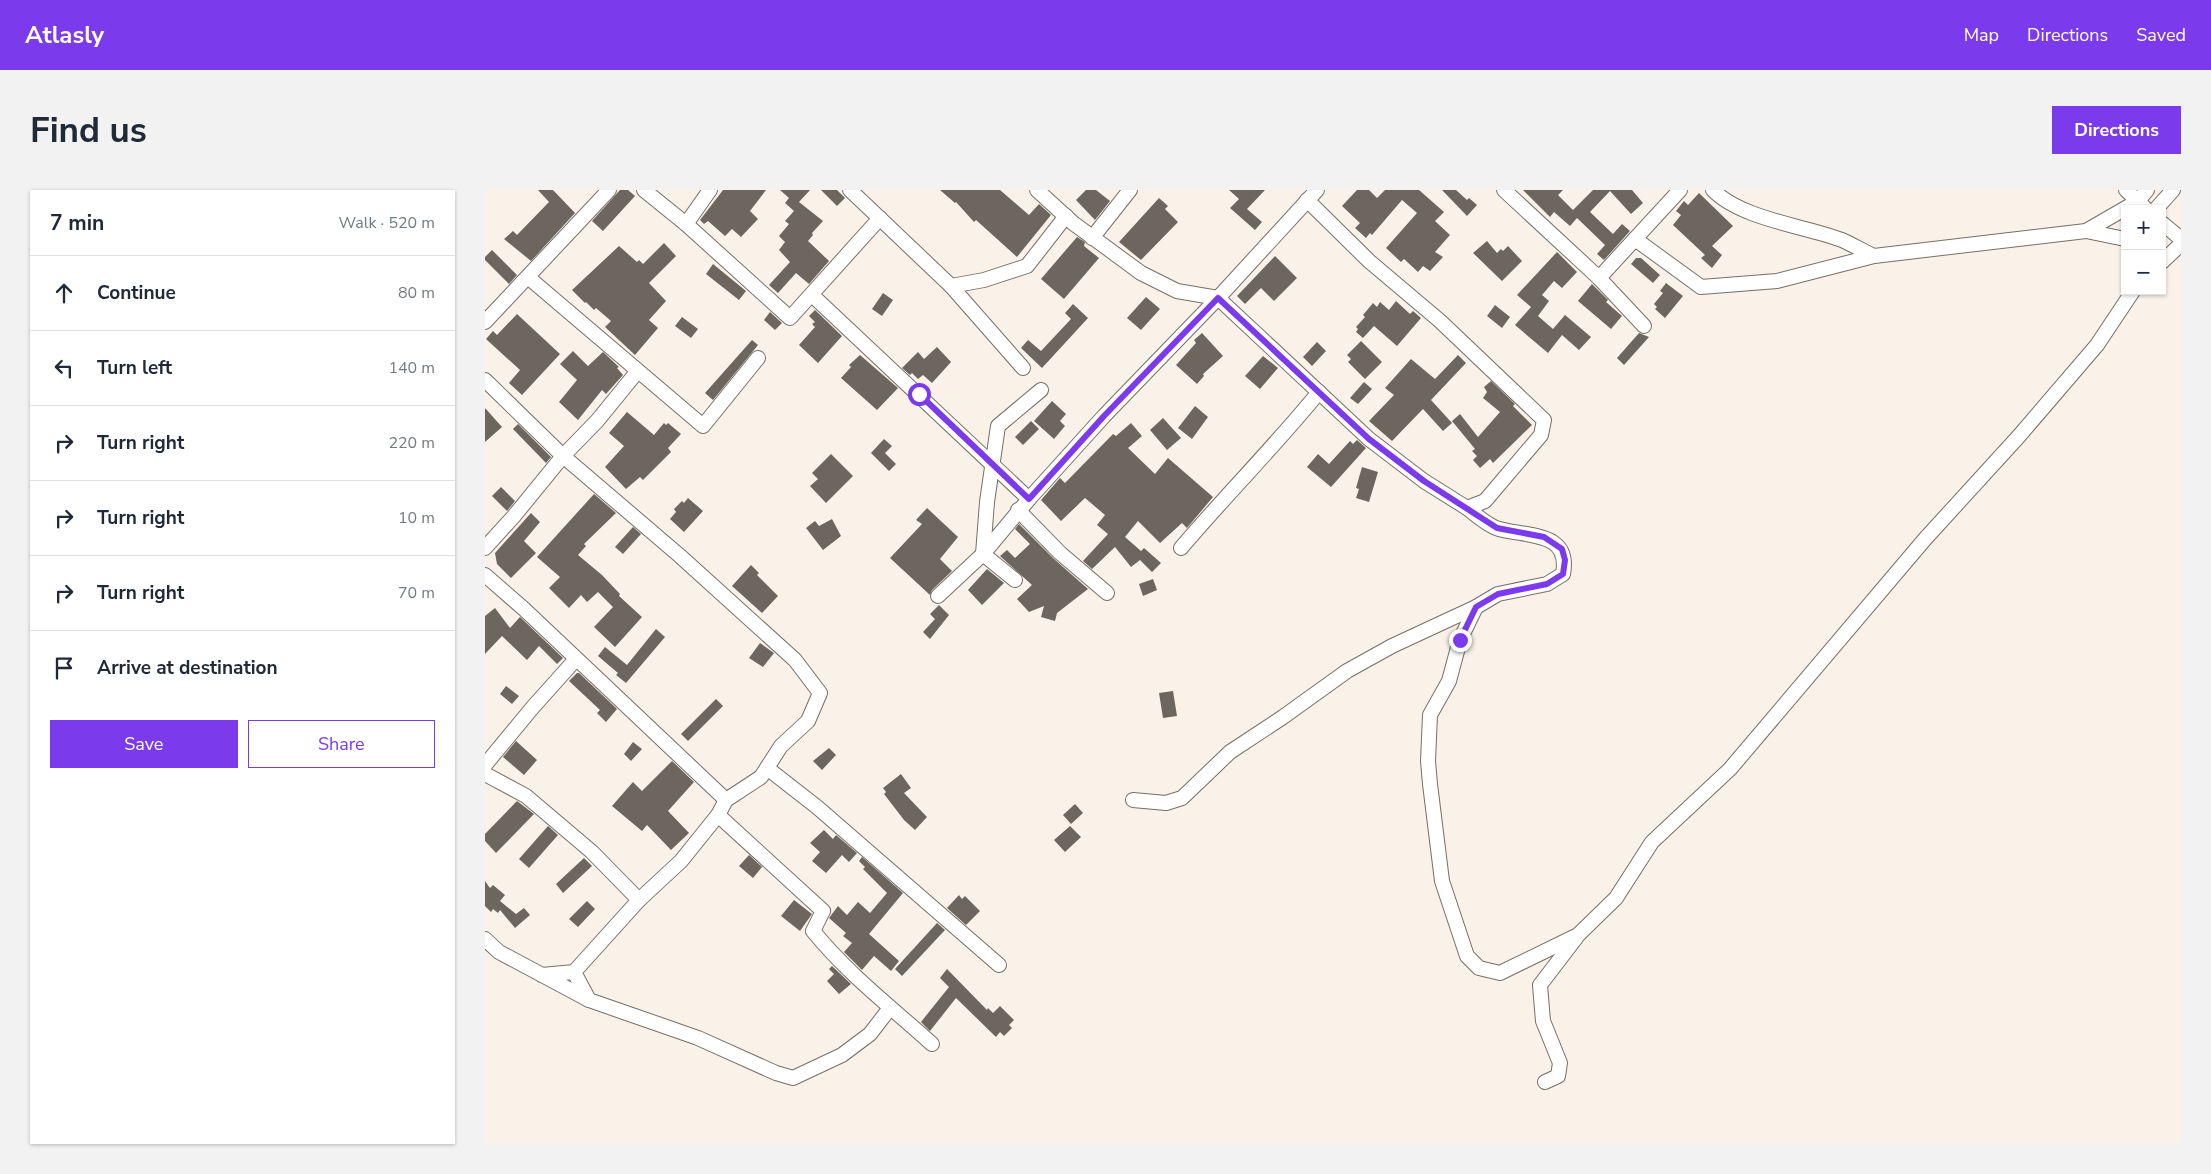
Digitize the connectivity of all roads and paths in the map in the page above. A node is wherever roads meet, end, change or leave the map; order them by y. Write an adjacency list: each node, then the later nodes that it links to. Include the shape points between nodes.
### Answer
1 (609, 190): 27 (street)
2 (644, 190): 19 (street)
3 (710, 190): 19 (street)
4 (850, 190): 18 (street)
5 (1037, 190): 17 (street)
6 (1130, 190): 21 (street)
7 (1504, 190): 28 (street)
8 (1680, 190): 23 (street)
9 (1713, 190): 25 (street, via 1723,200 1764,217 1842,240)
10 (2126, 190): 14 (street)
11 (2147, 190): 14 (street)
12 (2173, 190): 15 (street)
13 (1312, 195): 32 (street); 44 (street, via 1369,261 1440,321 1544,420 1541,435 1485,501)
14 (2142, 205)
15 (2160, 205)
16 (2121, 215): 20 (street)
17 (1065, 216): 21 (street); 29 (street, via 1027,266 984,280)
18 (880, 218): 29 (street); 30 (street, via 841,258)
19 (686, 224): 30 (street, via 790,318)
20 (2086, 231): 22 (street); 25 (street)
21 (1092, 238): 32 (street, via 1141,273 1177,291)
22 (2121, 238)
23 (1635, 239): 25 (street, via 1701,287 1777,281); 28 (street)
24 (2181, 244): 26 (street)
25 (1874, 256)
26 (2166, 258)
27 (529, 278): 33 (street); 37 (street)
28 (1599, 278): 34 (street)
29 (951, 286): 36 (street)
30 (812, 295): 42 (street)
31 (2130, 295): 62 (street, via 2097,345 2019,436 1925,539 1730,768 1652,842 1615,898)
32 (1218, 298): 40 (street); 43 (street)
33 (485, 322)
34 (1644, 326)
35 (758, 358): 37 (street, via 703,426)
36 (1023, 368)
37 (637, 372): 41 (street)
38 (485, 380): 41 (street)
39 (1041, 390): 42 (street, via 998,426)
40 (1319, 392): 44 (street, via 1369,439 1424,481); 47 (street)
41 (563, 456): 46 (street); 56 (street, via 795,660 820,693 808,721 781,746)
42 (992, 462): 43 (street); 48 (street)
43 (1029, 499): 45 (street)
44 (1467, 508): 53 (street, via 1497,528 1544,537 1562,549 1565,560 1563,574 1547,584 1498,594)
45 (1018, 510): 48 (street); 51 (street, via 1060,553)
46 (485, 548)
47 (1181, 548)
48 (983, 554): 50 (street); 52 (street)
49 (485, 575): 54 (street)
50 (1015, 580)
51 (1107, 593)
52 (938, 596)
53 (1476, 607): 59 (street, via 1347,670 1230,752 1183,798 1166,803); 62 (street, via 1460,640 1449,681 1431,715 1428,761 1442,881 1467,956 1479,968 1500,973)
54 (576, 659): 55 (street); 58 (street)
55 (485, 765)
56 (767, 768): 58 (street, via 761,777); 64 (street, via 817,807)
57 (485, 774): 61 (street, via 526,796 592,852)
58 (727, 800): 60 (street)
59 (1133, 800)
60 (718, 815): 61 (street, via 681,861); 68 (street, via 823,911 813,931 832,955)
61 (639, 900): 65 (street)
62 (1578, 935): 70 (street, via 1540,985 1543,1021 1560,1063 1558,1076)
63 (485, 939): 66 (street, via 499,952)
64 (999, 965)
65 (574, 972): 66 (street); 67 (street)
66 (542, 975): 67 (street)
67 (589, 1000): 68 (street, via 698,1038 793,1078 842,1055 870,1034)
68 (890, 1008): 69 (street)
69 (932, 1044)
70 (1545, 1082)

